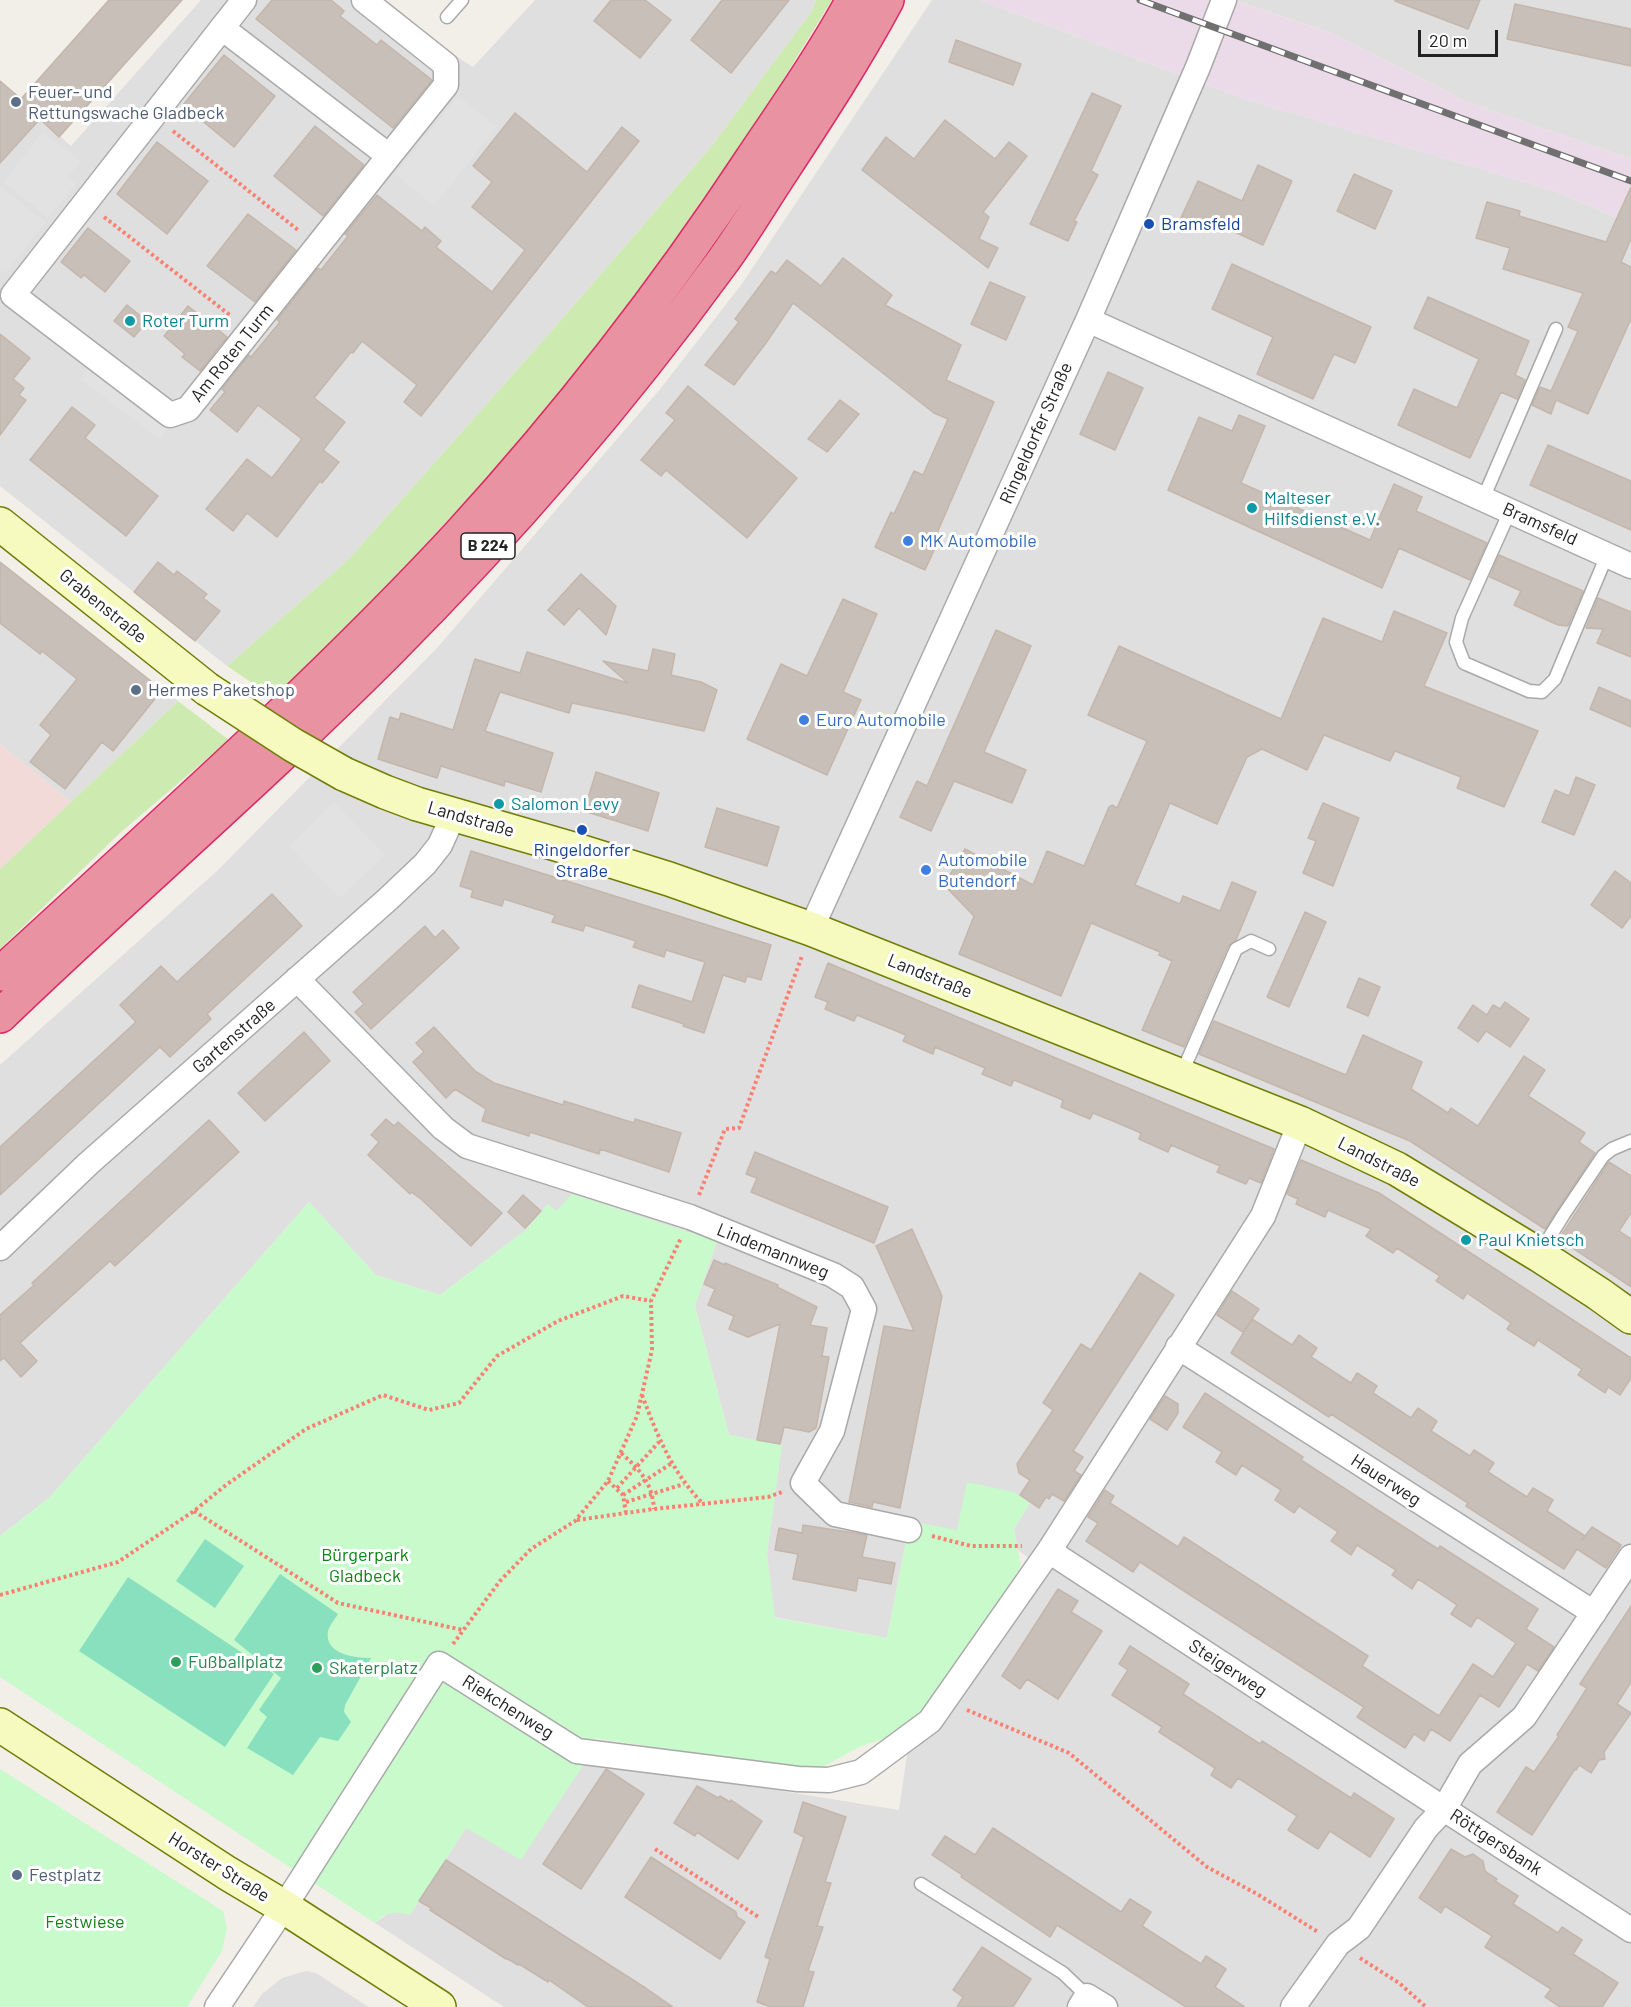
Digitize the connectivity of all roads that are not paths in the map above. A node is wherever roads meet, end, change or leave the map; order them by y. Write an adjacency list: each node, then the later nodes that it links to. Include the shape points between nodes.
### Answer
1 (244, 0): 8 (street, Am Roten Turm)
2 (364, 0): 9 (street, Am Roten Turm, via 446,65 446,85)
3 (462, 0): 7 (lane)
4 (853, 0): 22 (highway, B 224, via 698,240 607,359 473,518 241,754)
5 (887, 0): 24 (highway, B 224, via 866,40 722,263 563,464 388,652)
6 (1224, 0): 11 (street, Ringeldorfer Straße)
7 (447, 17)
8 (222, 28): 9 (street); 10 (street, Am Roten Turm)
9 (389, 156): 10 (street, Am Roten Turm, via 188,410 170,415)
10 (6, 299)
11 (1088, 320): 13 (street, Bramsfeld); 20 (street, Ringeldorfer Straße)
12 (1556, 329): 13 (lane)
13 (1483, 499): 14 (street, Bramsfeld)
14 (1510, 511): 16 (street, Bramsfeld); 16 (lane, via 1462,618 1456,642 1464,663 1529,691 1542,692 1555,679)
15 (0, 524): 18 (street, Grabenstraße)
16 (1607, 555): 17 (street, Bramsfeld)
17 (1631, 566)
18 (207, 689): 19 (street, Landstraße, bridge, via 344,774 417,804)
19 (454, 814): 20 (street, Landstraße, via 658,876); 23 (street, Gartenstraße, via 440,845 425,864)
20 (812, 929): 25 (street, Landstraße)
21 (1269, 949): 25 (lane, via 1251,941 1236,949)
22 (0, 974)
23 (297, 979): 28 (street, Gartenstraße, via 89,1163); 32 (street, Lindemannweg, via 443,1128 467,1146 690,1217 833,1275 852,1287 864,1309 832,1431 803,1484 835,1514)
24 (0, 1016)
25 (1181, 1076): 26 (street, Landstraße)
26 (1300, 1123): 29 (street, Landstraße, via 1397,1169); 31 (street, via 1263,1216)
27 (1631, 1140): 29 (lane, via 1603,1156)
28 (0, 1248)
29 (1539, 1255): 30 (street, Landstraße)
30 (1631, 1317)
31 (1179, 1347): 33 (street); 35 (street, Hauerweg)
32 (909, 1530)
33 (1049, 1551): 37 (street, Steigerweg); 39 (street, Riekchenweg, via 930,1721 861,1772 829,1780 577,1751 439,1664)
34 (1631, 1557): 35 (street, Röttgersbank)
35 (1594, 1613): 37 (street, Röttgersbank, via 1524,1717 1470,1764)
36 (0, 1725): 39 (street, Horster Straße)
37 (1444, 1809): 40 (street, Röttgersbank); 44 (street, via 1426,1828 1359,1928 1338,1944)
38 (921, 1884): 41 (lane, via 1063,1972)
39 (284, 1906): 42 (street); 43 (street, Horster Straße)
40 (1631, 1930)
41 (1090, 2003)
42 (217, 2007)
43 (439, 2007)
44 (1293, 2007)

